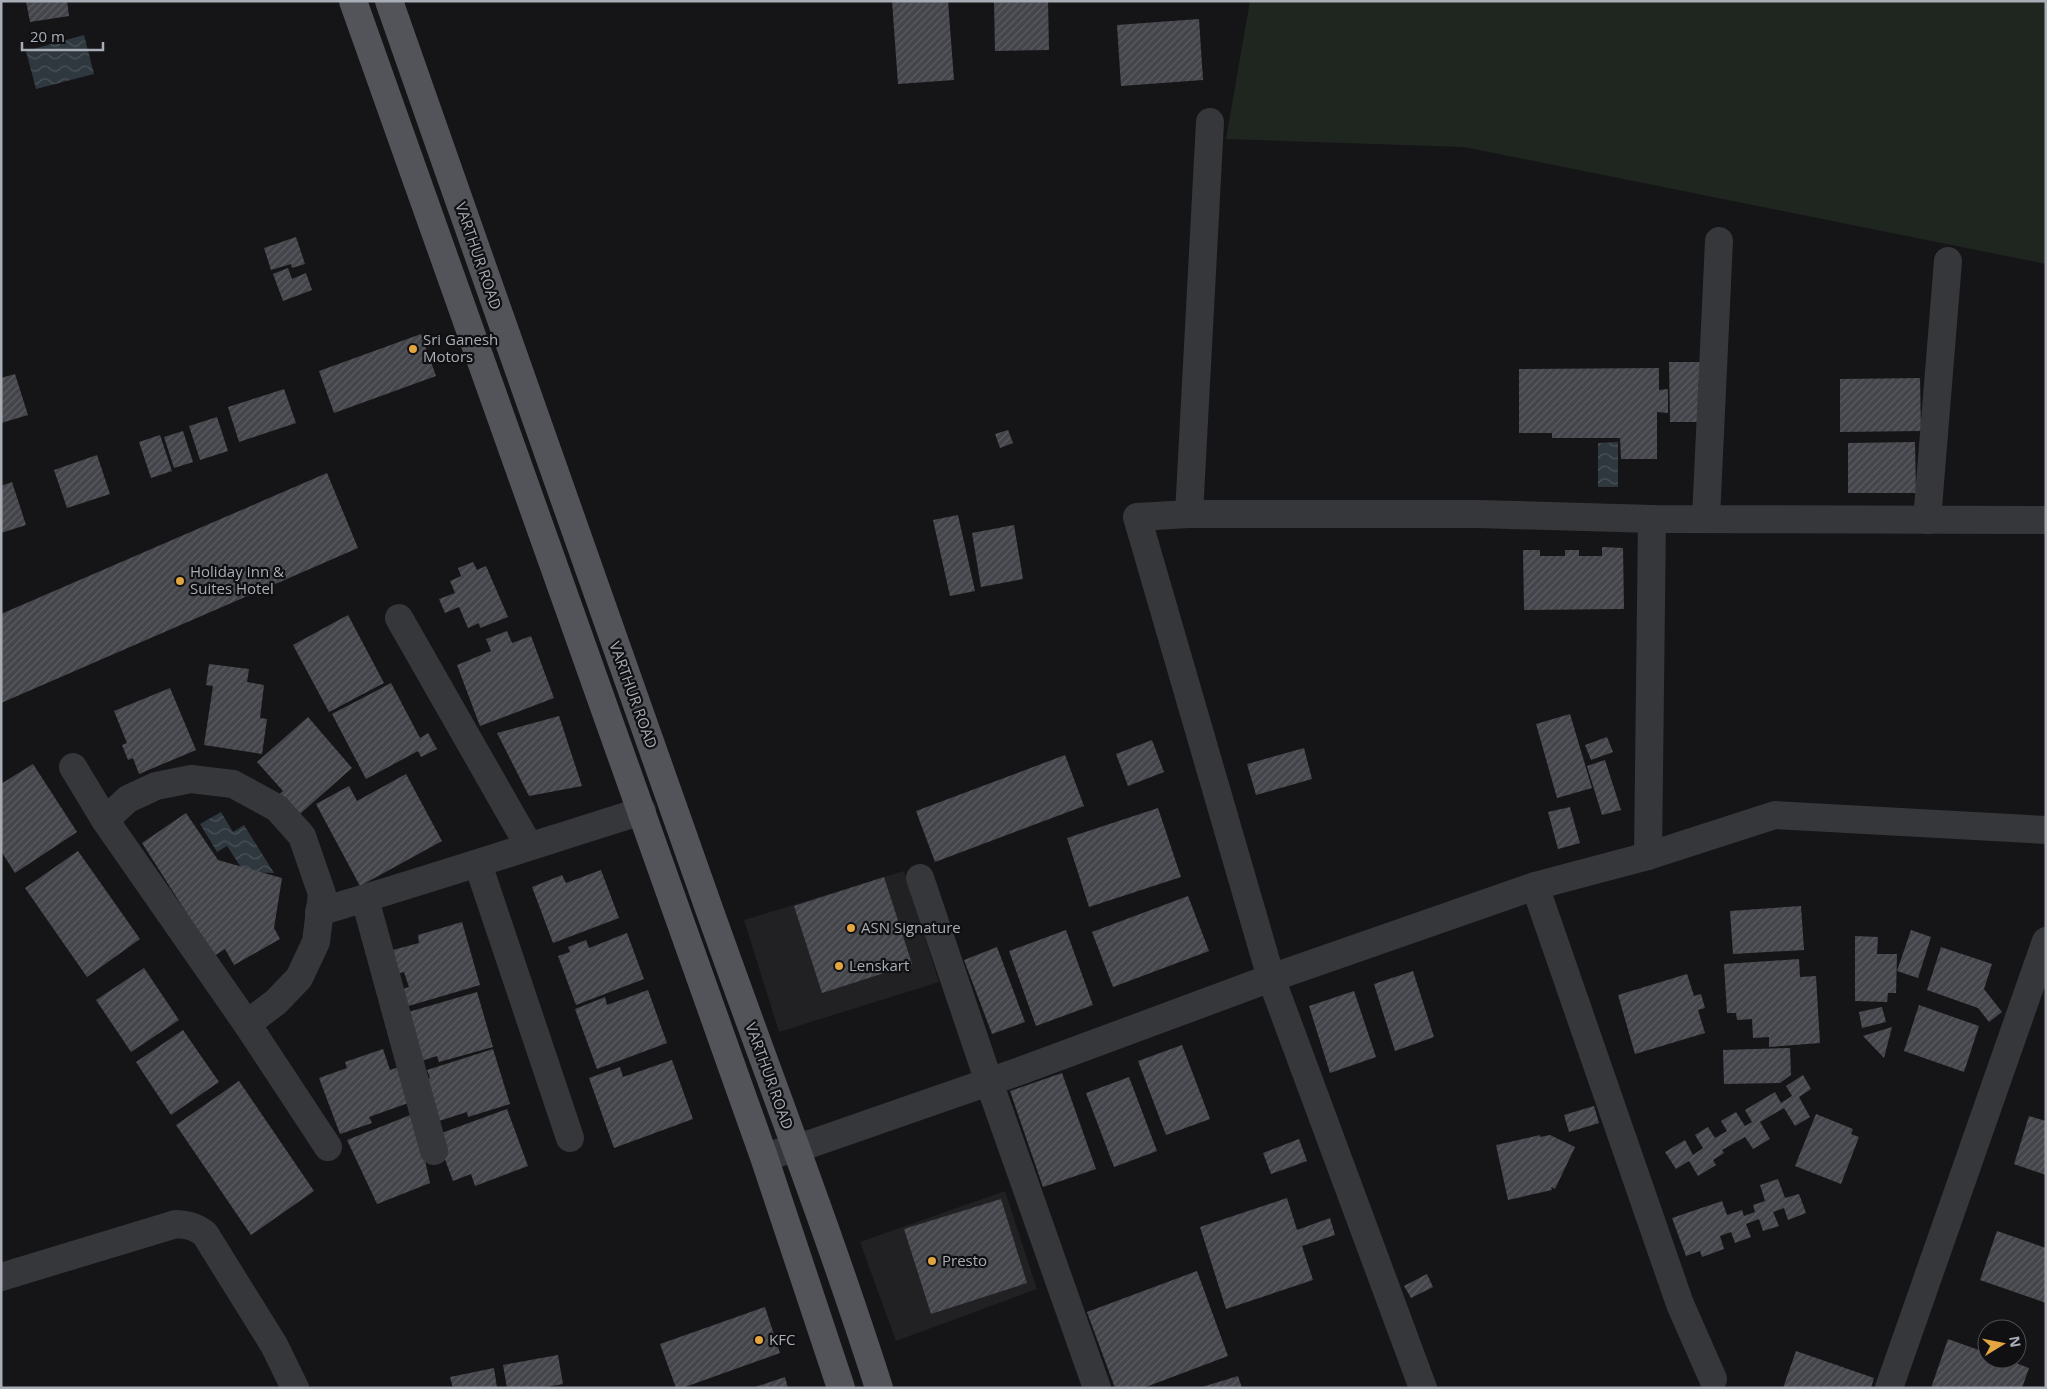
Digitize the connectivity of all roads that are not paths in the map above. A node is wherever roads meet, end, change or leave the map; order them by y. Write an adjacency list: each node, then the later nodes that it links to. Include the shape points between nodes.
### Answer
1 (353, 1): 13 (main road, VARTHUR ROAD)
2 (389, 1): 29 (main road, VARTHUR ROAD, via 631,690)
3 (1210, 122): 6 (street)
4 (1719, 241): 7 (street)
5 (1948, 260): 9 (street)
6 (1189, 514): 8 (street, via 1478,514); 24 (street, via 1137,517)
7 (1706, 518): 8 (street); 9 (street)
8 (1652, 519): 17 (street)
9 (1927, 520): 10 (street)
10 (2046, 520)
11 (399, 618): 16 (street)
12 (73, 767): 14 (street)
13 (642, 812): 16 (street); 31 (main road, VARTHUR ROAD)
14 (104, 820): 22 (street, via 128,799 156,786 191,779 232,784 277,808 302,836 322,894); 25 (street)
15 (2046, 830): 17 (street, via 1775,815)
16 (529, 846): 18 (street)
17 (1648, 856): 20 (street)
18 (478, 864): 21 (street); 27 (street)
19 (920, 878): 26 (street)
20 (1535, 886): 24 (street); 33 (street, via 1680,1304)
21 (365, 899): 22 (street); 30 (street)
22 (319, 912): 25 (street, via 316,942 299,978 276,1002)
23 (2046, 941): 39 (street)
24 (1271, 978): 26 (street); 38 (street)
25 (247, 1024): 28 (street)
26 (989, 1082): 29 (street); 37 (street)
27 (570, 1138)
28 (328, 1147)
29 (796, 1147): 31 (street); 36 (main road, VARTHUR ROAD)
30 (434, 1151)
31 (764, 1157): 35 (main road, VARTHUR ROAD)
32 (1, 1277): 34 (street, via 176,1224 197,1227 205,1234 274,1345)
33 (1713, 1379)
34 (295, 1388)
35 (841, 1388)
36 (879, 1388)
37 (1097, 1388)
38 (1423, 1388)
39 (1889, 1388)

